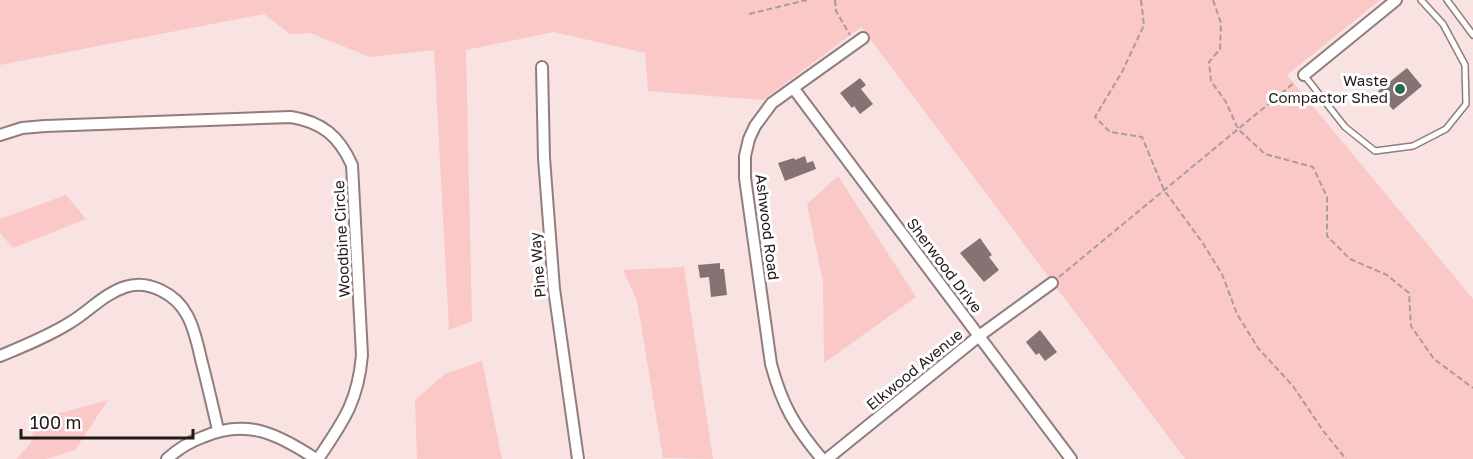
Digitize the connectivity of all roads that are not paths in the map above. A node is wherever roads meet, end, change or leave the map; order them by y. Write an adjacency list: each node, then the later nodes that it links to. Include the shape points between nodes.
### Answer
1 (1396, 0): 7 (street)
2 (1421, 0): 7 (lane, via 1443,24 1465,65 1466,104 1446,129 1413,146 1375,151 1345,127)
3 (1447, 0): 4 (lane)
4 (1473, 35)
5 (859, 41): 8 (street, Ashwood Road)
6 (543, 67): 16 (street, Pine Way, via 544,158 554,289)
7 (1304, 75)
8 (794, 89): 11 (street, Sherwood Drive); 17 (street, Ashwood Road, via 772,103 755,126 749,139 745,178 771,364 779,394 796,426)
9 (0, 135): 15 (street, Woodbine Circle, via 45,126 291,117 322,126 344,148 352,165 360,379 351,407)
10 (1052, 283): 11 (street, Elkwood Avenue)
11 (979, 336): 18 (street, Elkwood Avenue); 19 (street, Sherwood Drive)
12 (0, 356): 13 (street, via 70,323 125,286 150,286 171,296 187,313)
13 (218, 430): 14 (street, Woodbine Circle, via 185,445); 15 (street, Woodbine Circle, via 266,432)
14 (167, 459)
15 (317, 459)
16 (578, 459)
17 (822, 459)
18 (827, 459)
19 (1071, 459)

